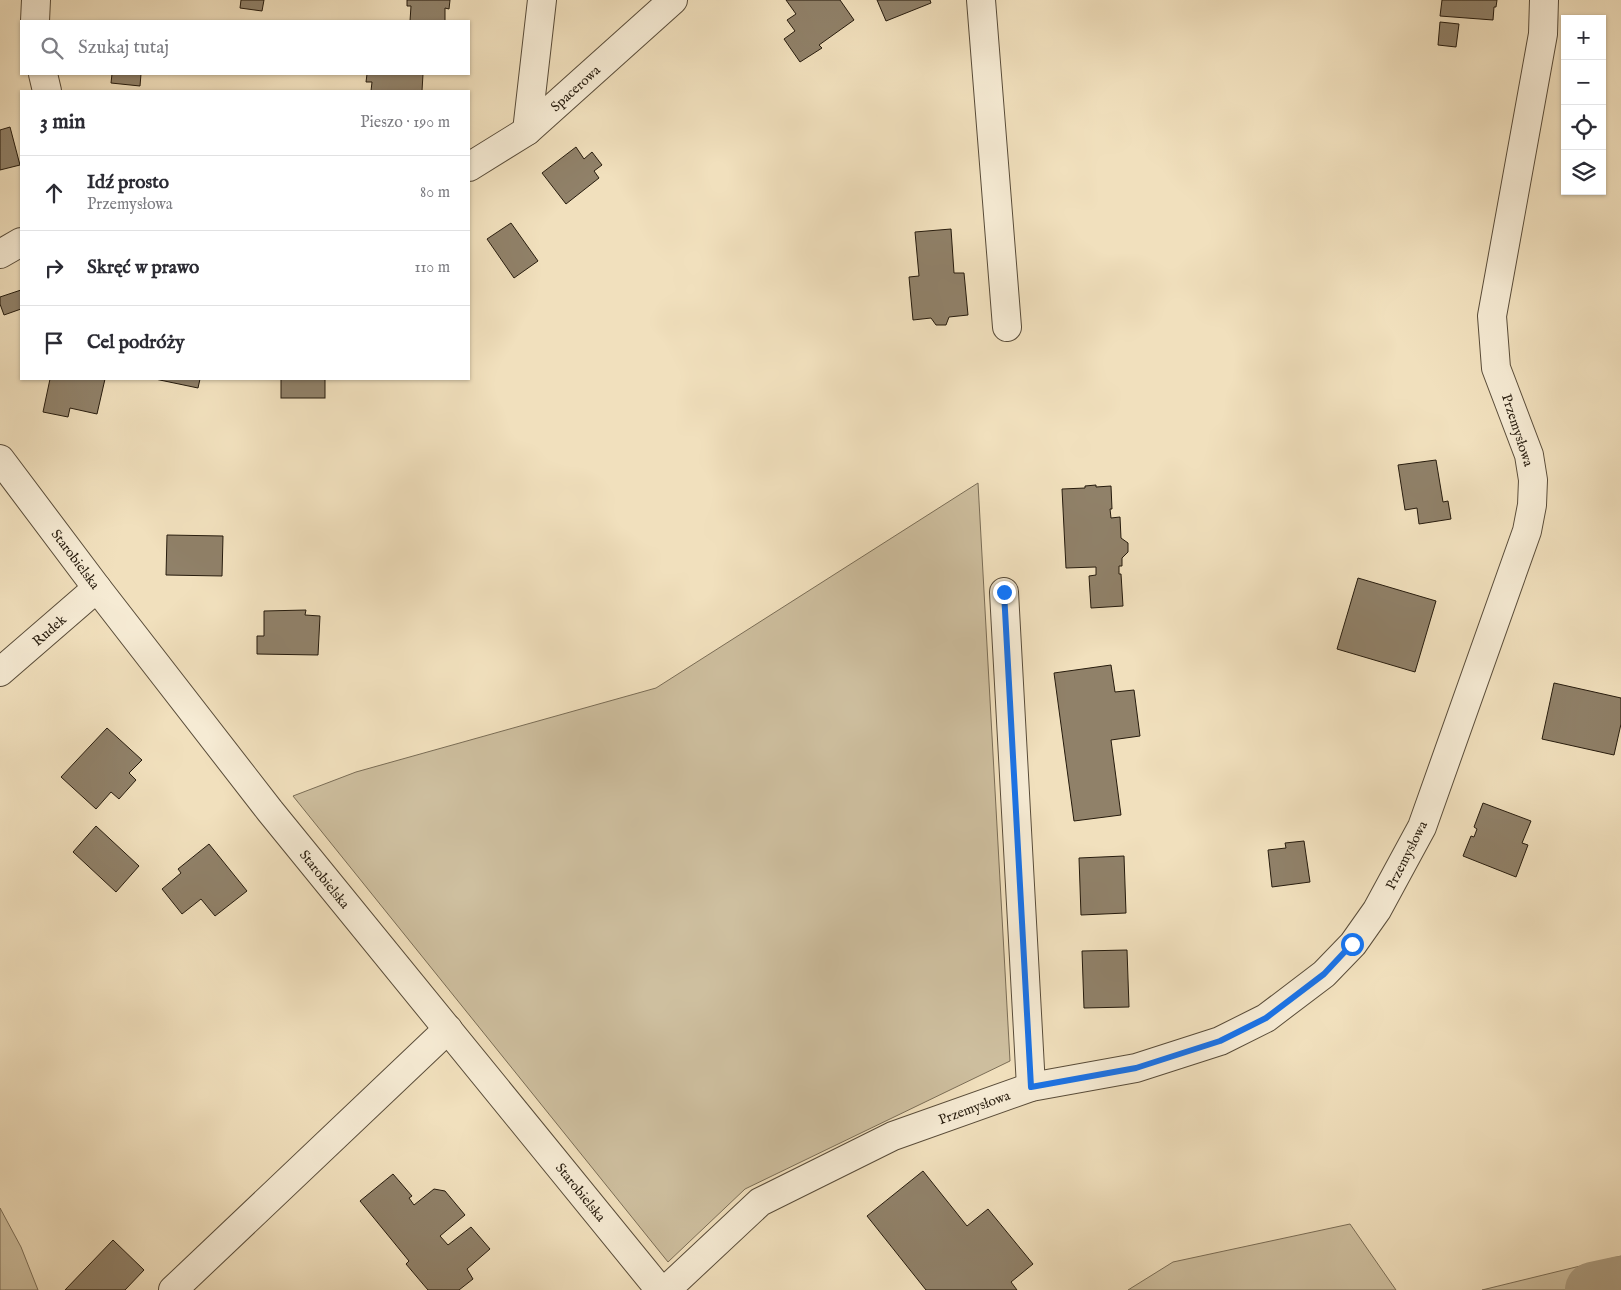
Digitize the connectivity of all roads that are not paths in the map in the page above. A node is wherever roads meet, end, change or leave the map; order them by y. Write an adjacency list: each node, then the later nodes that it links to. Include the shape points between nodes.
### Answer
1 (36, 0): 6 (street)
2 (542, 0): 9 (street)
3 (673, 0): 9 (street, Spacerowa)
4 (981, 0): 13 (street)
5 (1544, 0): 19 (street, Przemysłowa, via 1543,34 1492,316 1496,368 1529,455 1532,505 1527,531 1422,827 1377,910 1352,944 1324,974 1266,1018 1220,1041 1136,1068)
6 (35, 20)
7 (43, 75): 8 (street)
8 (47, 90)
9 (527, 131): 10 (street, Spacerowa)
10 (470, 166)
11 (20, 243): 12 (street)
12 (0, 254)
13 (1007, 327)
14 (0, 459): 15 (street, Starobielska)
15 (97, 588): 17 (street, Rudek); 18 (street, Starobielska, via 270,811)
16 (1004, 592): 19 (street)
17 (0, 672)
18 (448, 1029): 20 (street); 21 (street, Starobielska)
19 (1031, 1087): 22 (street, Przemysłowa, via 892,1136 760,1202)
20 (173, 1290)
21 (660, 1290)
22 (666, 1290)

